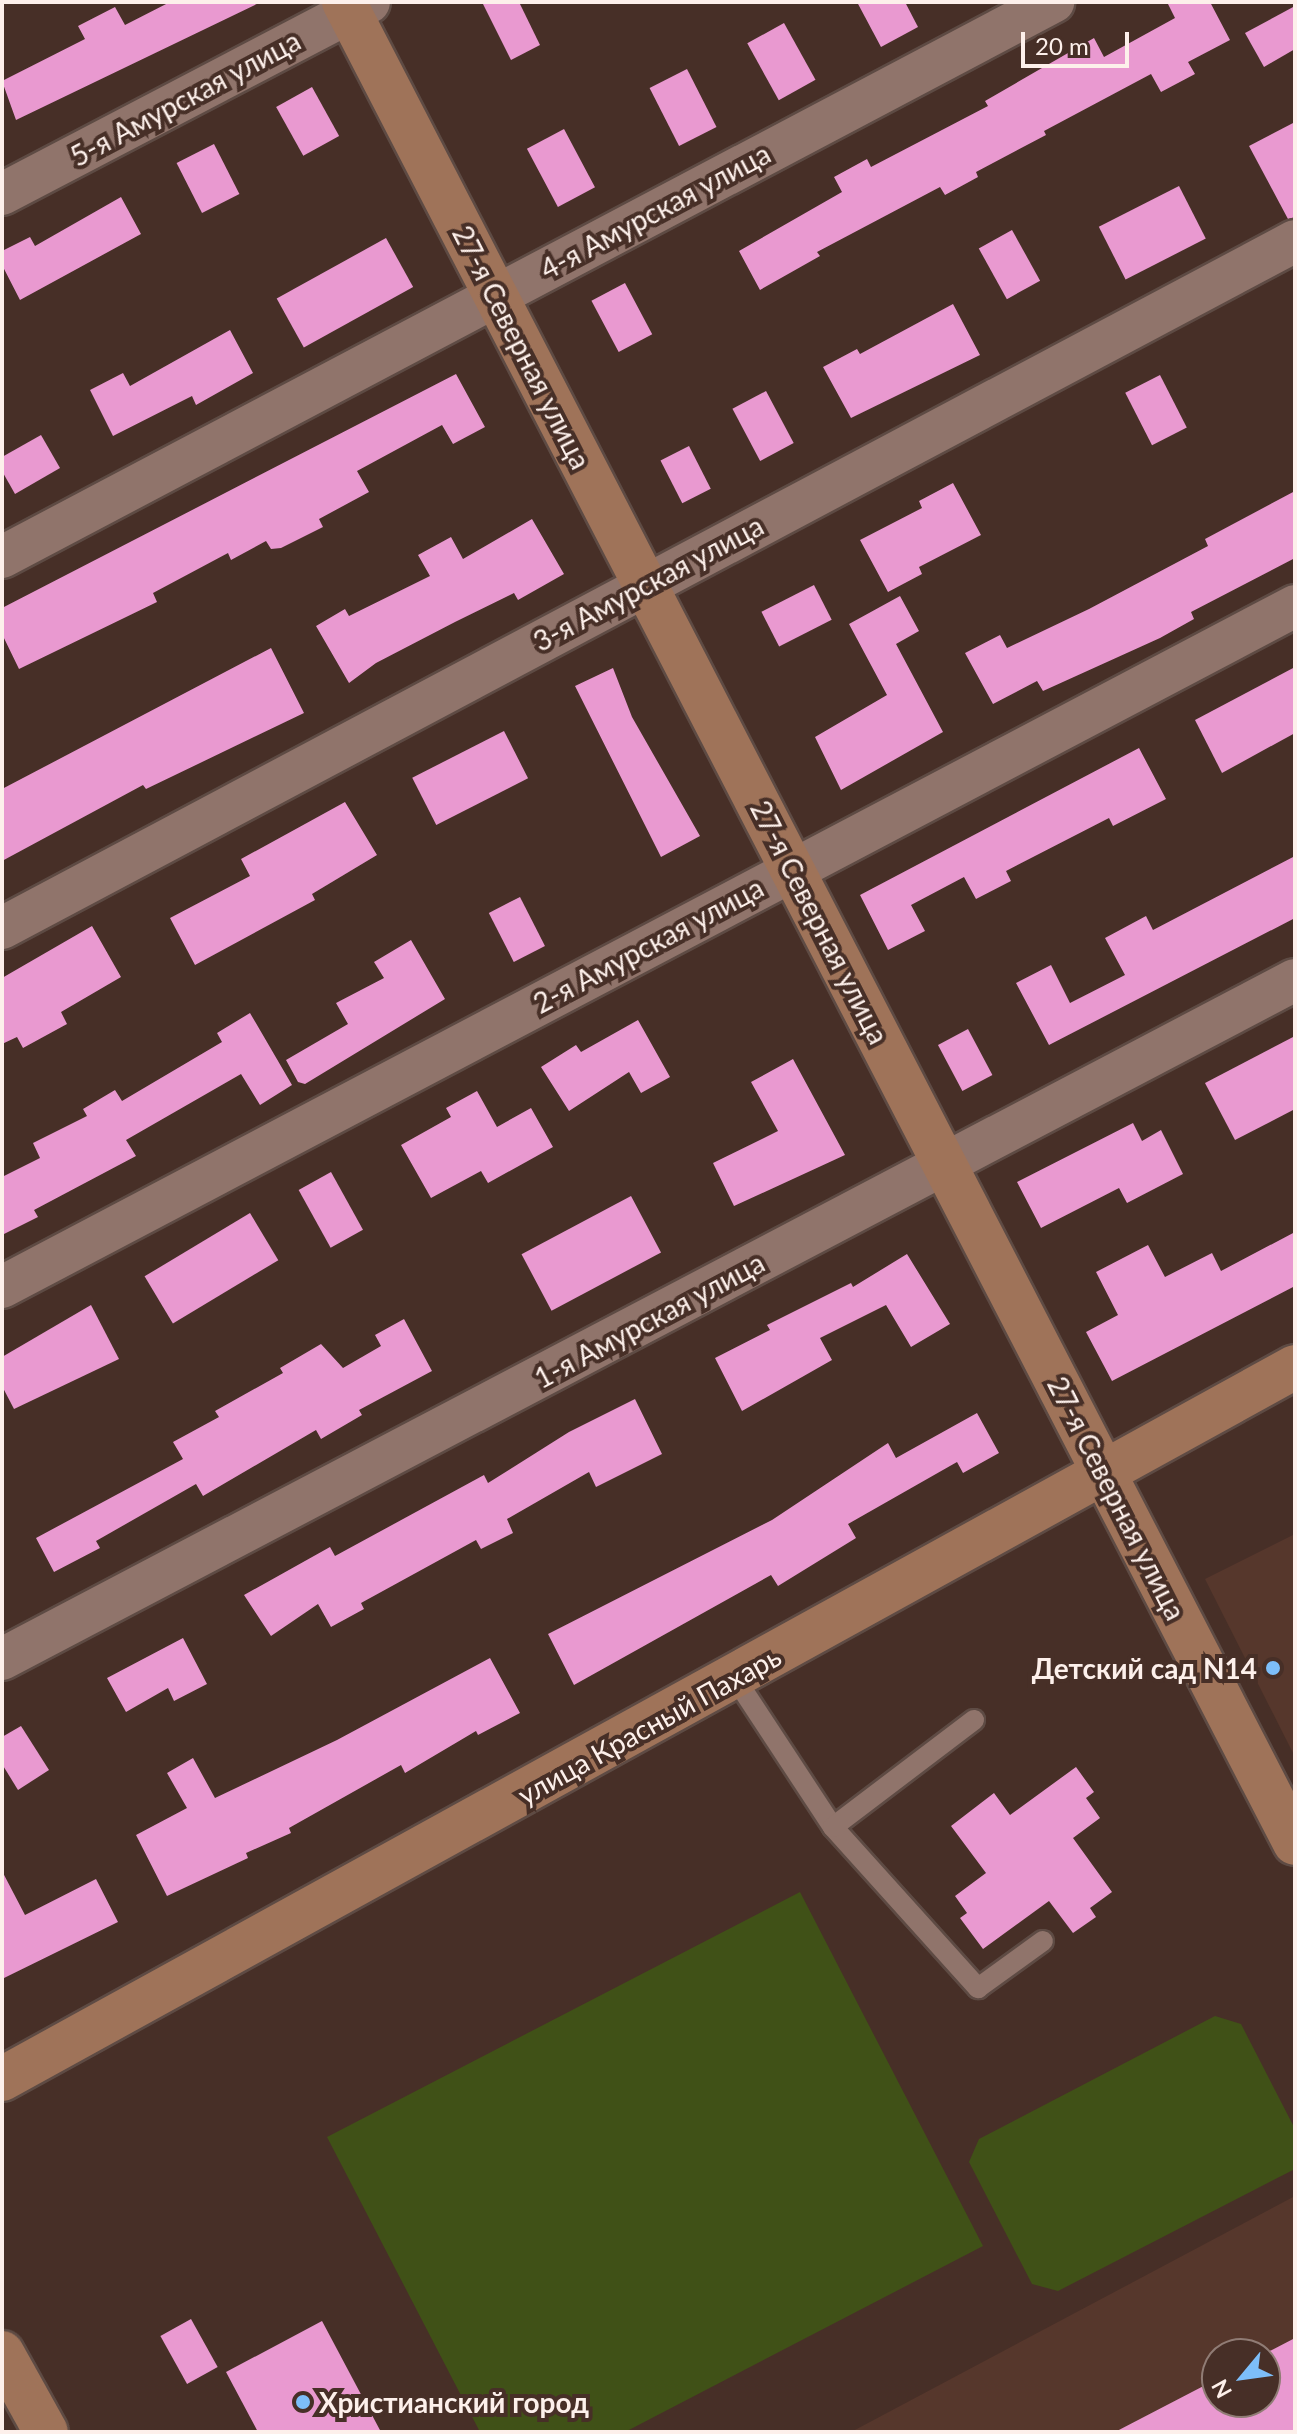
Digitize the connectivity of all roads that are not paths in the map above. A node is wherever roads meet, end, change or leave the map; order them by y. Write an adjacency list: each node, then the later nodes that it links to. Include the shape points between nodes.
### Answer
1 (1053, 2): 5 (street, 4-я Амурская улица)
2 (354, 5): 3 (street, 5-я Амурская улица); 5 (street, 27-я Северная улица)
3 (2, 194)
4 (1295, 241): 7 (street, 3-я Амурская улица)
5 (495, 295): 6 (street, 4-я Амурская улица); 7 (street, 27-я Северная улица)
6 (2, 557)
7 (645, 584): 9 (street, 27-я Северная улица); 10 (street, 3-я Амурская улица)
8 (1295, 606): 9 (street, 2-я Амурская улица)
9 (792, 868): 12 (street, 27-я Северная улица); 13 (street, 2-я Амурская улица)
10 (2, 928)
11 (1295, 980): 12 (street, 1-я Амурская улица)
12 (945, 1165): 15 (street, 27-я Северная улица); 16 (street, 1-я Амурская улица)
13 (2, 1287)
14 (1295, 1367): 15 (street, улица Красный Пахарь)
15 (1105, 1475): 17 (street, улица Красный Пахарь); 20 (street, 27-я Северная улица)
16 (2, 1659)
17 (735, 1678): 19 (lane); 22 (street, улица Красный Пахарь)
18 (974, 1720): 19 (lane)
19 (833, 1827): 21 (lane, via 978,1988)
20 (1295, 1843)
21 (1043, 1941)
22 (2, 2079)
23 (2, 2353): 24 (street)
24 (46, 2432)

